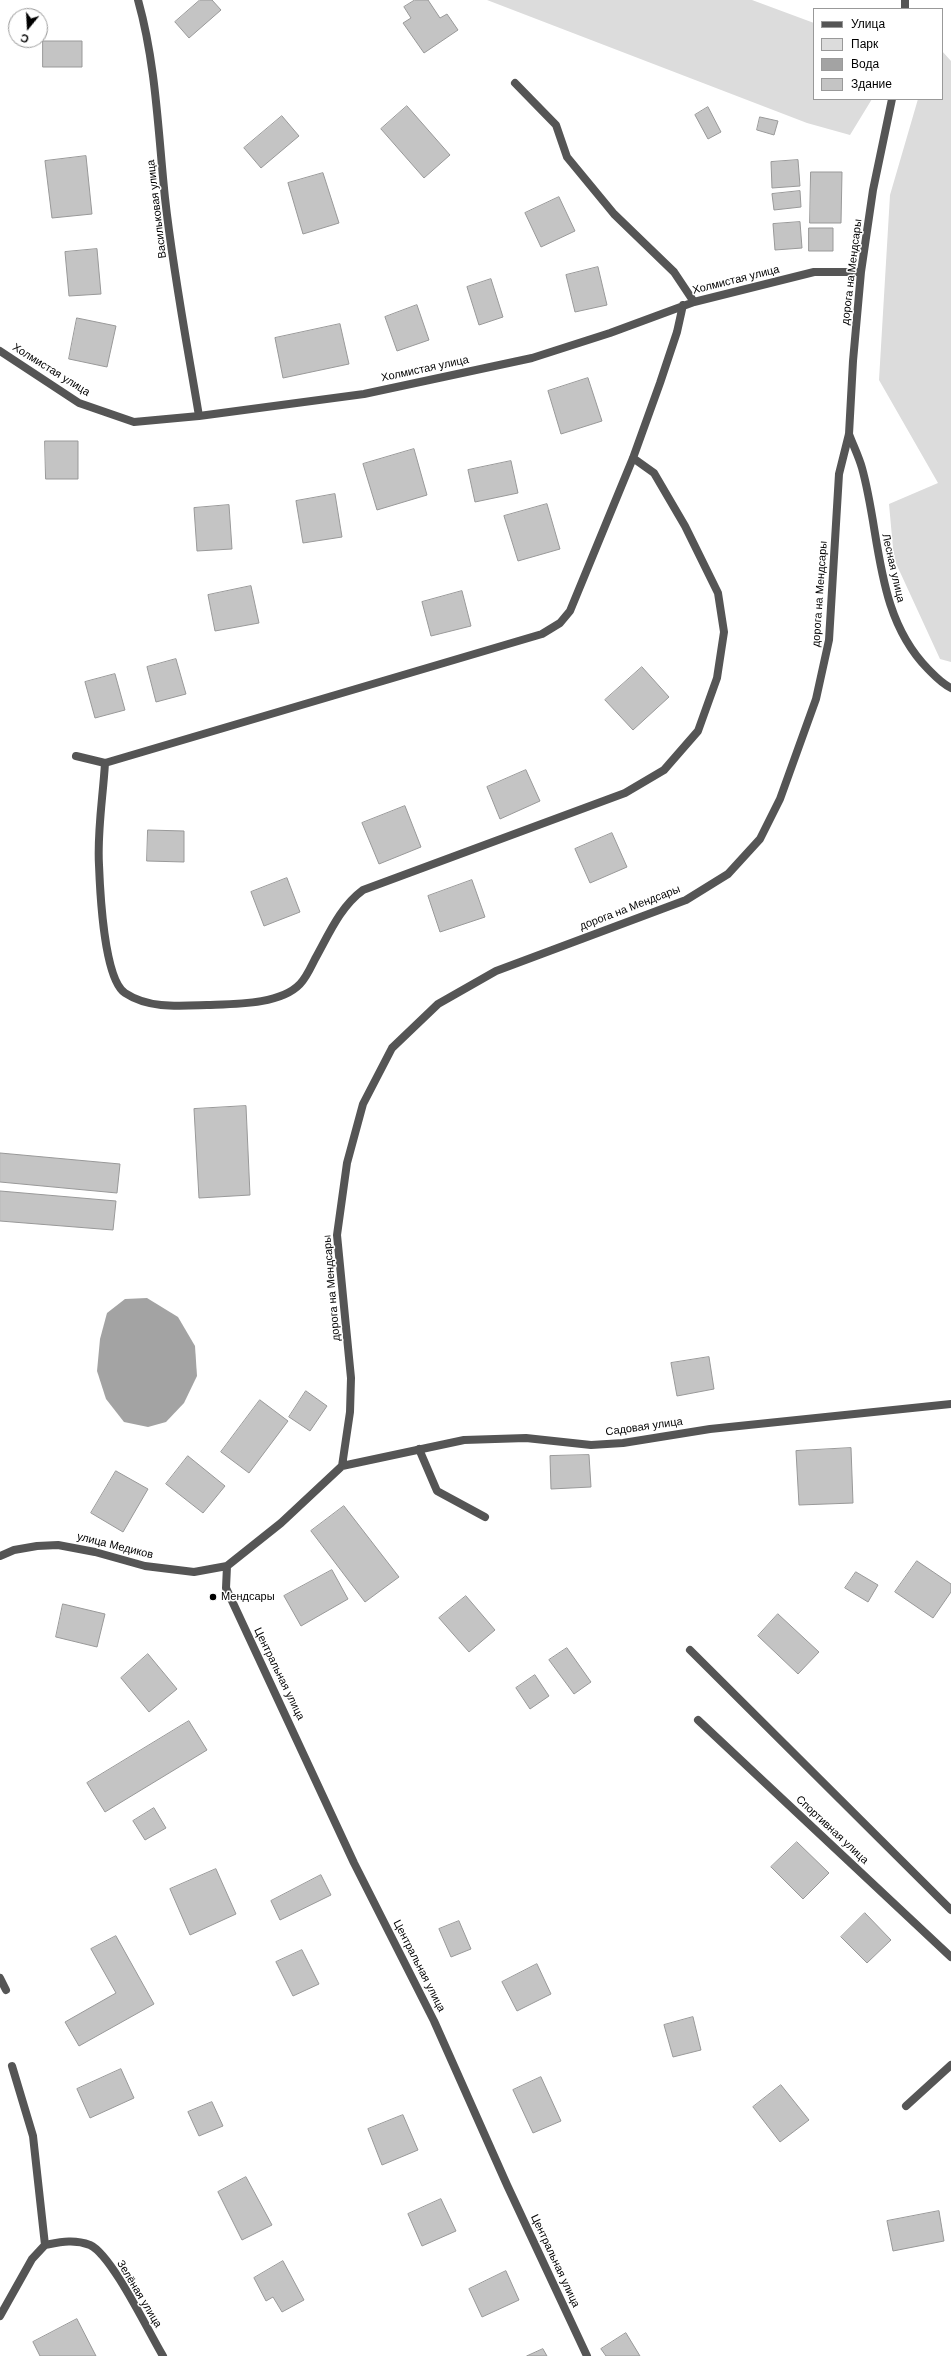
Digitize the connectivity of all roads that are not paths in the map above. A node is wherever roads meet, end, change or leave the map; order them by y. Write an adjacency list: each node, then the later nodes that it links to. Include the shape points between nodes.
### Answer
1 (138, 0): 8 (street, Васильковая улица, via 146,29 158,113 165,198)
2 (515, 83): 5 (street, via 556,125 572,163 614,214 674,272)
3 (892, 100): 4 (street, дорога на Мендсары, via 873,190)
4 (861, 272): 5 (street, Холмистая улица, via 814,272); 9 (street, дорога на Мендсары, via 852,361)
5 (694, 302): 6 (street, Холмистая улица)
6 (683, 306): 8 (street, Холмистая улица, via 532,358 364,394); 10 (street, via 677,332)
7 (0, 351): 8 (street, Холмистая улица, via 79,403 134,422)
8 (199, 416)
9 (849, 434): 11 (street, Лесная улица, via 862,468 891,610 912,652 942,683); 16 (street, дорога на Мендсары, via 839,474 828,647 816,699 780,799 760,839 728,874 686,900 496,971 438,1004 392,1048 363,1104 347,1162 337,1235 351,1378 350,1412)
10 (633, 458): 13 (street, via 570,611 560,623 542,634); 13 (street, via 654,473 685,526 718,593 724,632 717,678 698,731 664,770 625,793 363,890 350,899 300,984 284,995 246,1004 171,1006 141,1001 124,993 114,978 107,956 99,864)
11 (951, 688)
12 (76, 756): 13 (street)
13 (105, 763)
14 (951, 1404): 15 (street, Садовая улица, via 710,1429 623,1443 591,1445 526,1438 464,1440)
15 (419, 1449): 16 (street, Садовая улица); 17 (street, via 437,1491)
16 (342, 1466): 19 (street, via 281,1523)
17 (485, 1517)
18 (0, 1556): 19 (street, улица Медиков, via 29,1547 58,1545 145,1566 194,1572)
19 (227, 1566): 32 (street, Центральная улица, via 226,1588 354,1863 434,2021)
20 (690, 1650): 22 (street)
21 (698, 1720): 23 (street, Спортивная улица)
22 (951, 1910)
23 (951, 1957)
24 (0, 1978): 25 (street)
25 (6, 1990)
26 (951, 2065): 28 (street)
27 (12, 2066): 29 (street, via 33,2136)
28 (906, 2106)
29 (45, 2245): 30 (street, via 32,2259); 31 (street, Зелёная улица, via 71,2240 92,2246 111,2266)
30 (0, 2316)
31 (163, 2356)
32 (587, 2356)

